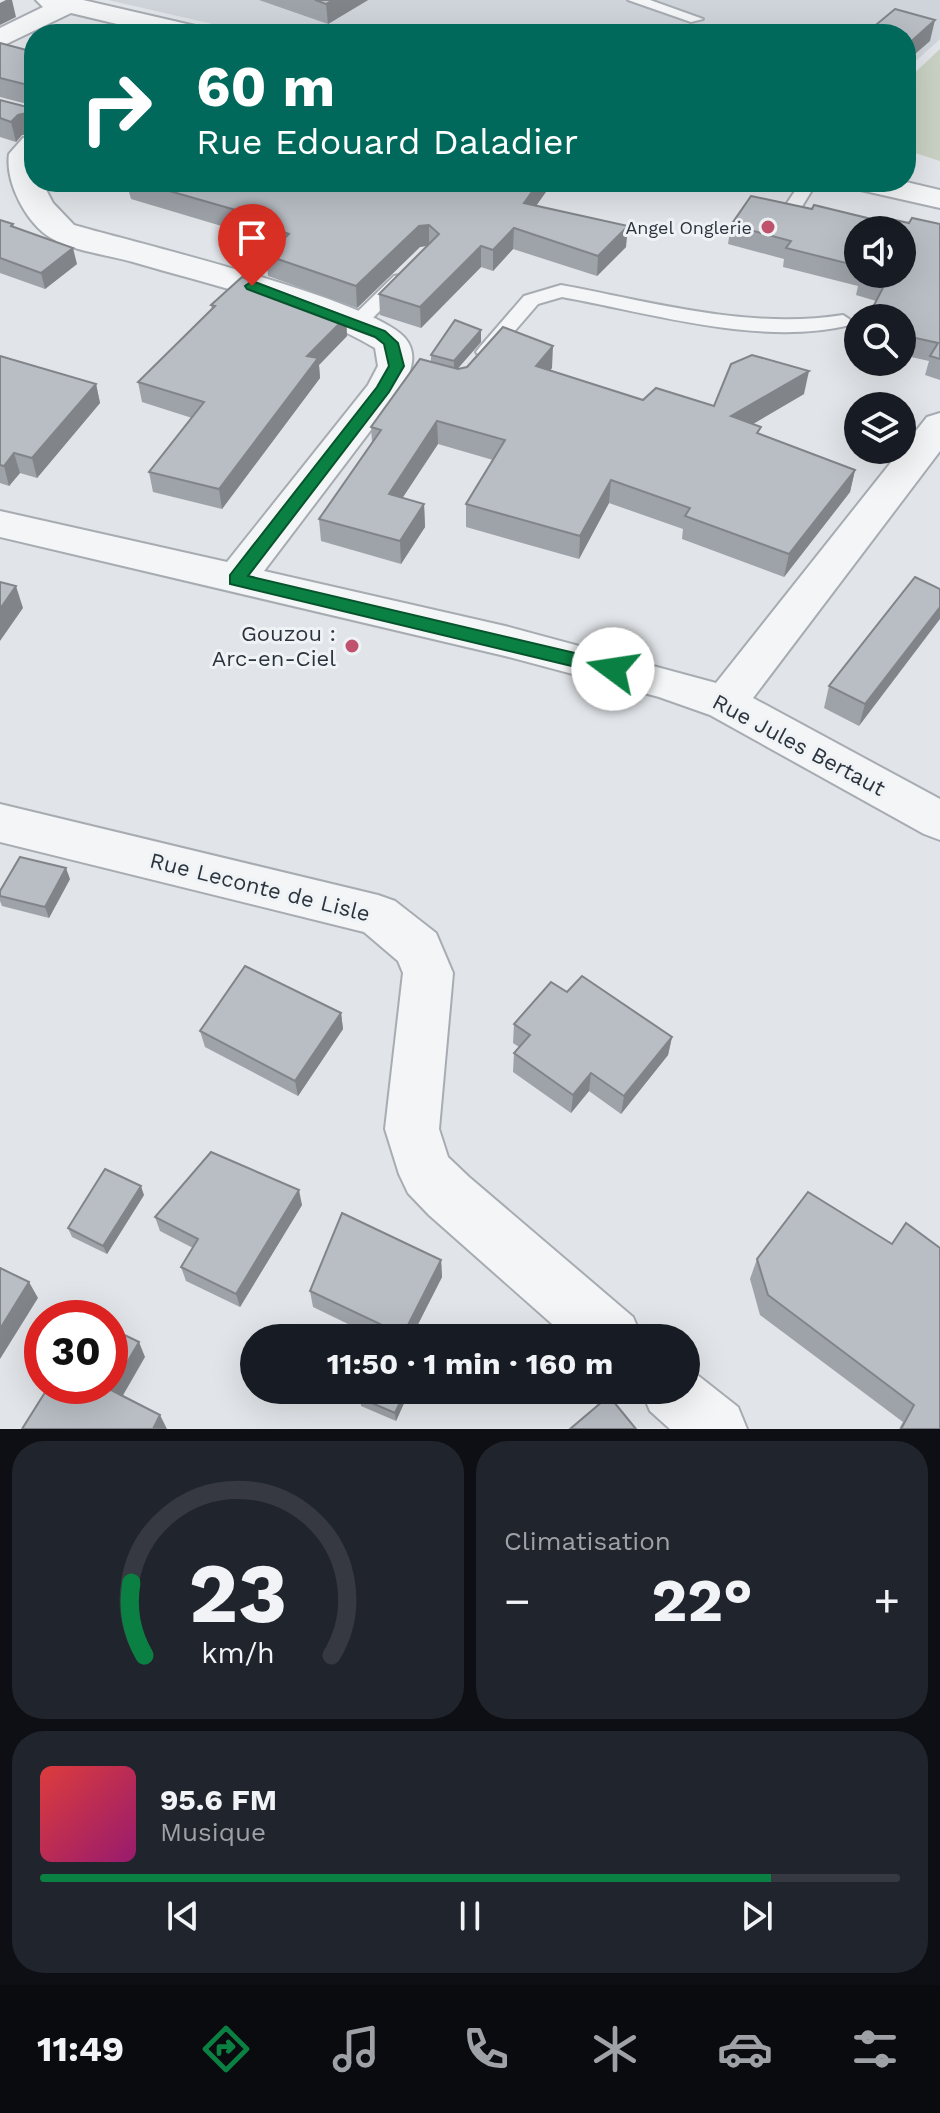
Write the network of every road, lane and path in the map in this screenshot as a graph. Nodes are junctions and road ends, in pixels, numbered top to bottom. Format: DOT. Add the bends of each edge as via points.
graph roads {
  1 [pos="635,0"];
  2 [pos="57,3"];
  3 [pos="696,19"];
  4 [pos="150,24"];
  5 [pos="0,39"];
  6 [pos="24,154"];
  7 [pos="24,177"];
  8 [pos="33,192"];
  9 [pos="803,192"];
  10 [pos="910,192"];
  11 [pos="940,199"];
  12 [pos="792,209"];
  13 [pos="417,263"];
  14 [pos="843,321"];
  15 [pos="357,323"];
  16 [pos="470,371"];
  17 [pos="940,425"];
  18 [pos="0,524"];
  19 [pos="236,579"];
  20 [pos="725,703"];
  21 [pos="940,821"];
  22 [pos="0,823"];
  23 [pos="596,1324"];
  24 [pos="687,1404"];
  25 [pos="716,1429"];
  1 -- 3 [label="lane"];
  2 -- 4 [label="street"];
  2 -- 5 [label="street"];
  6 -- 7 [label="street"];
  8 -- 15 [label="street" via="63,232 278,294"];
  9 -- 12 [label="lane"];
  10 -- 11 [label="street"];
  13 -- 15 [label="lane"];
  14 -- 16 [label="lane" via="812,326 742,324 561,291 531,300"];
  15 -- 19 [label="street" via="391,343 409,370 384,389"];
  17 -- 20 [label="street"];
  18 -- 19 [label="street, Rue Jules Bertaut"];
  19 -- 20 [label="street, Rue Jules Bertaut" via="535,649"];
  20 -- 21 [label="street, Rue Jules Bertaut"];
  22 -- 23 [label="street, Rue Leconte de Lisle" via="378,915 400,931 418,948 428,973 412,1129 418,1156 449,1196"];
  24 -- 25 [label="street"];
}
